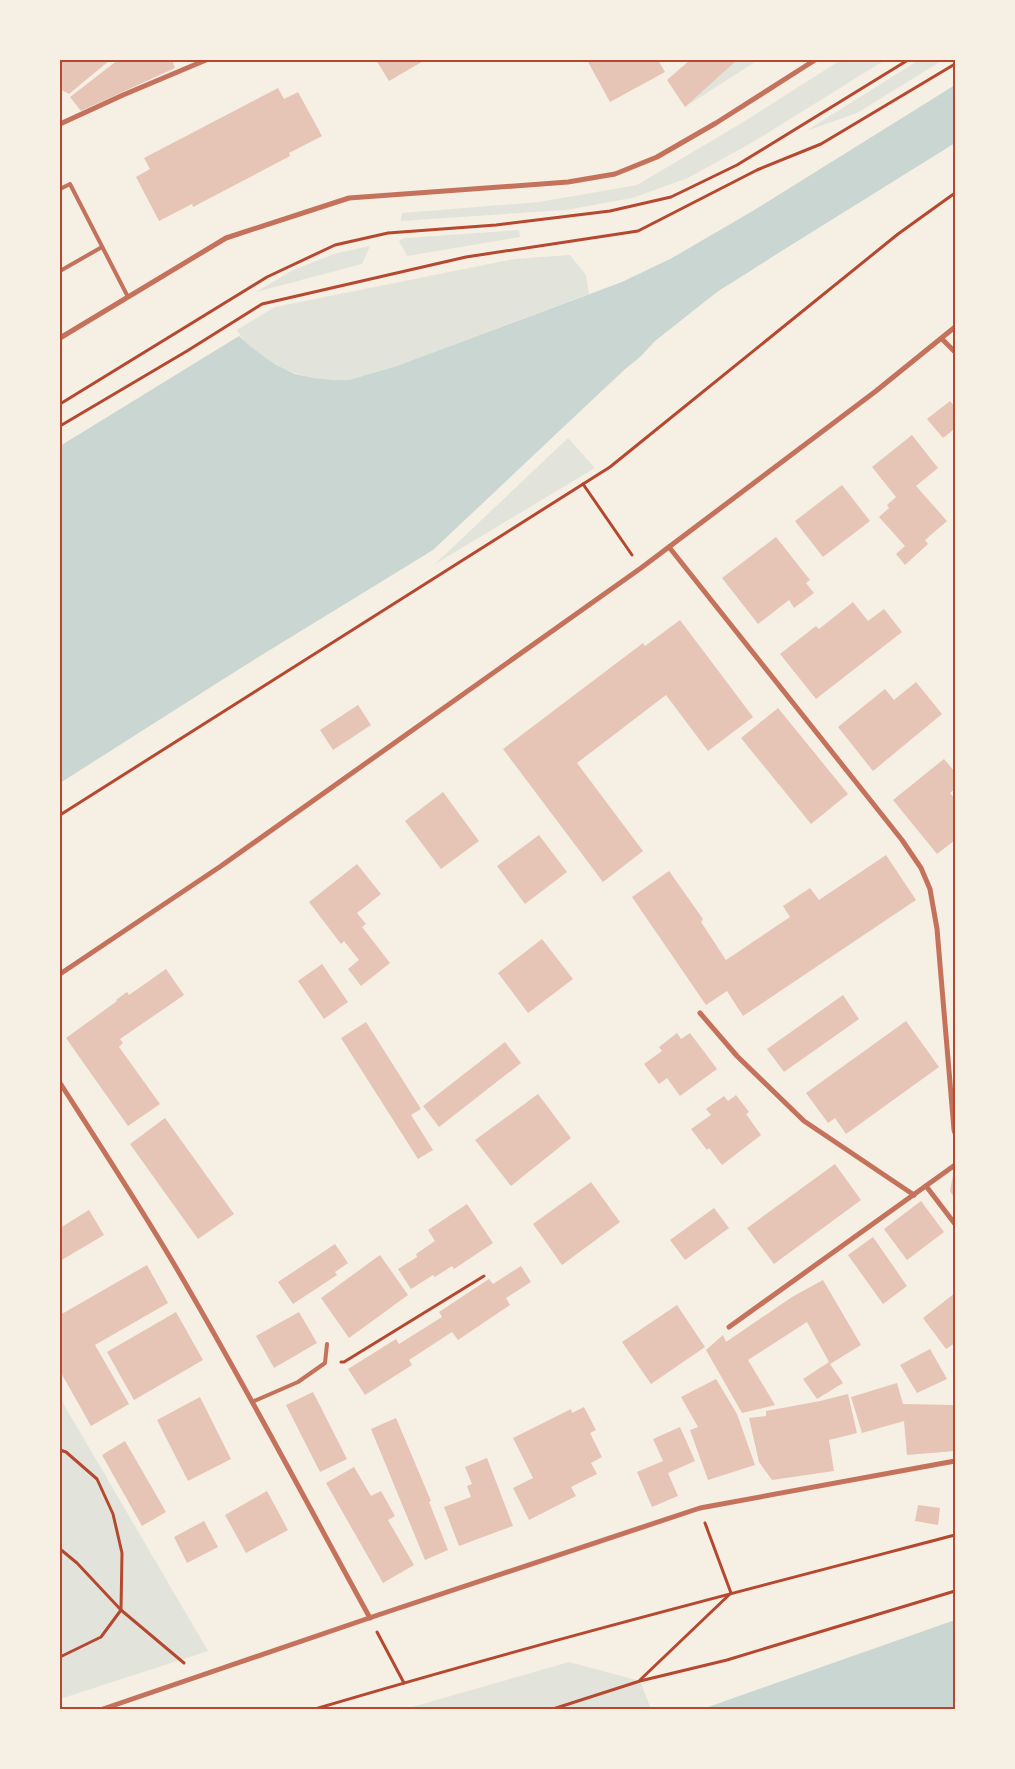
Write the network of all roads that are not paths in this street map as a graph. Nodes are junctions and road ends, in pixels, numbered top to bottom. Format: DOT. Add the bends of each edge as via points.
graph roads {
  1 [pos="206,60"];
  2 [pos="815,60"];
  3 [pos="60,124"];
  4 [pos="60,189"];
  5 [pos="102,247"];
  6 [pos="60,270"];
  7 [pos="128,297"];
  8 [pos="955,327"];
  9 [pos="60,338"];
  10 [pos="942,339"];
  11 [pos="955,352"];
  12 [pos="669,547"];
  13 [pos="60,974"];
  14 [pos="700,1013"];
  15 [pos="60,1083"];
  16 [pos="955,1133"];
  17 [pos="955,1165"];
  18 [pos="926,1186"];
  19 [pos="914,1195"];
  20 [pos="955,1224"];
  21 [pos="729,1327"];
  22 [pos="327,1344"];
  23 [pos="252,1402"];
  24 [pos="955,1461"];
  25 [pos="370,1618"];
  26 [pos="103,1709"];
  1 -- 3 [label="street"];
  2 -- 7 [label="street" via="657,157 615,174 568,182 349,198 226,238"];
  4 -- 5 [label="lane" via="70,184"];
  5 -- 6 [label="lane"];
  5 -- 7 [label="lane"];
  7 -- 9 [label="street"];
  8 -- 10 [label="street"];
  10 -- 11 [label="street"];
  10 -- 12 [label="street"];
  12 -- 13 [label="street" via="221,866"];
  12 -- 16 [label="street" via="921,868 930,889 937,929"];
  14 -- 19 [label="street" via="737,1056 804,1121"];
  15 -- 23 [label="street" via="168,1253"];
  17 -- 18 [label="street"];
  18 -- 19 [label="street"];
  18 -- 20 [label="street"];
  19 -- 21 [label="street"];
  22 -- 23 [label="lane" via="325,1364 298,1382"];
  23 -- 25 [label="street"];
  24 -- 25 [label="street" via="700,1508"];
  25 -- 26 [label="street"];
}
